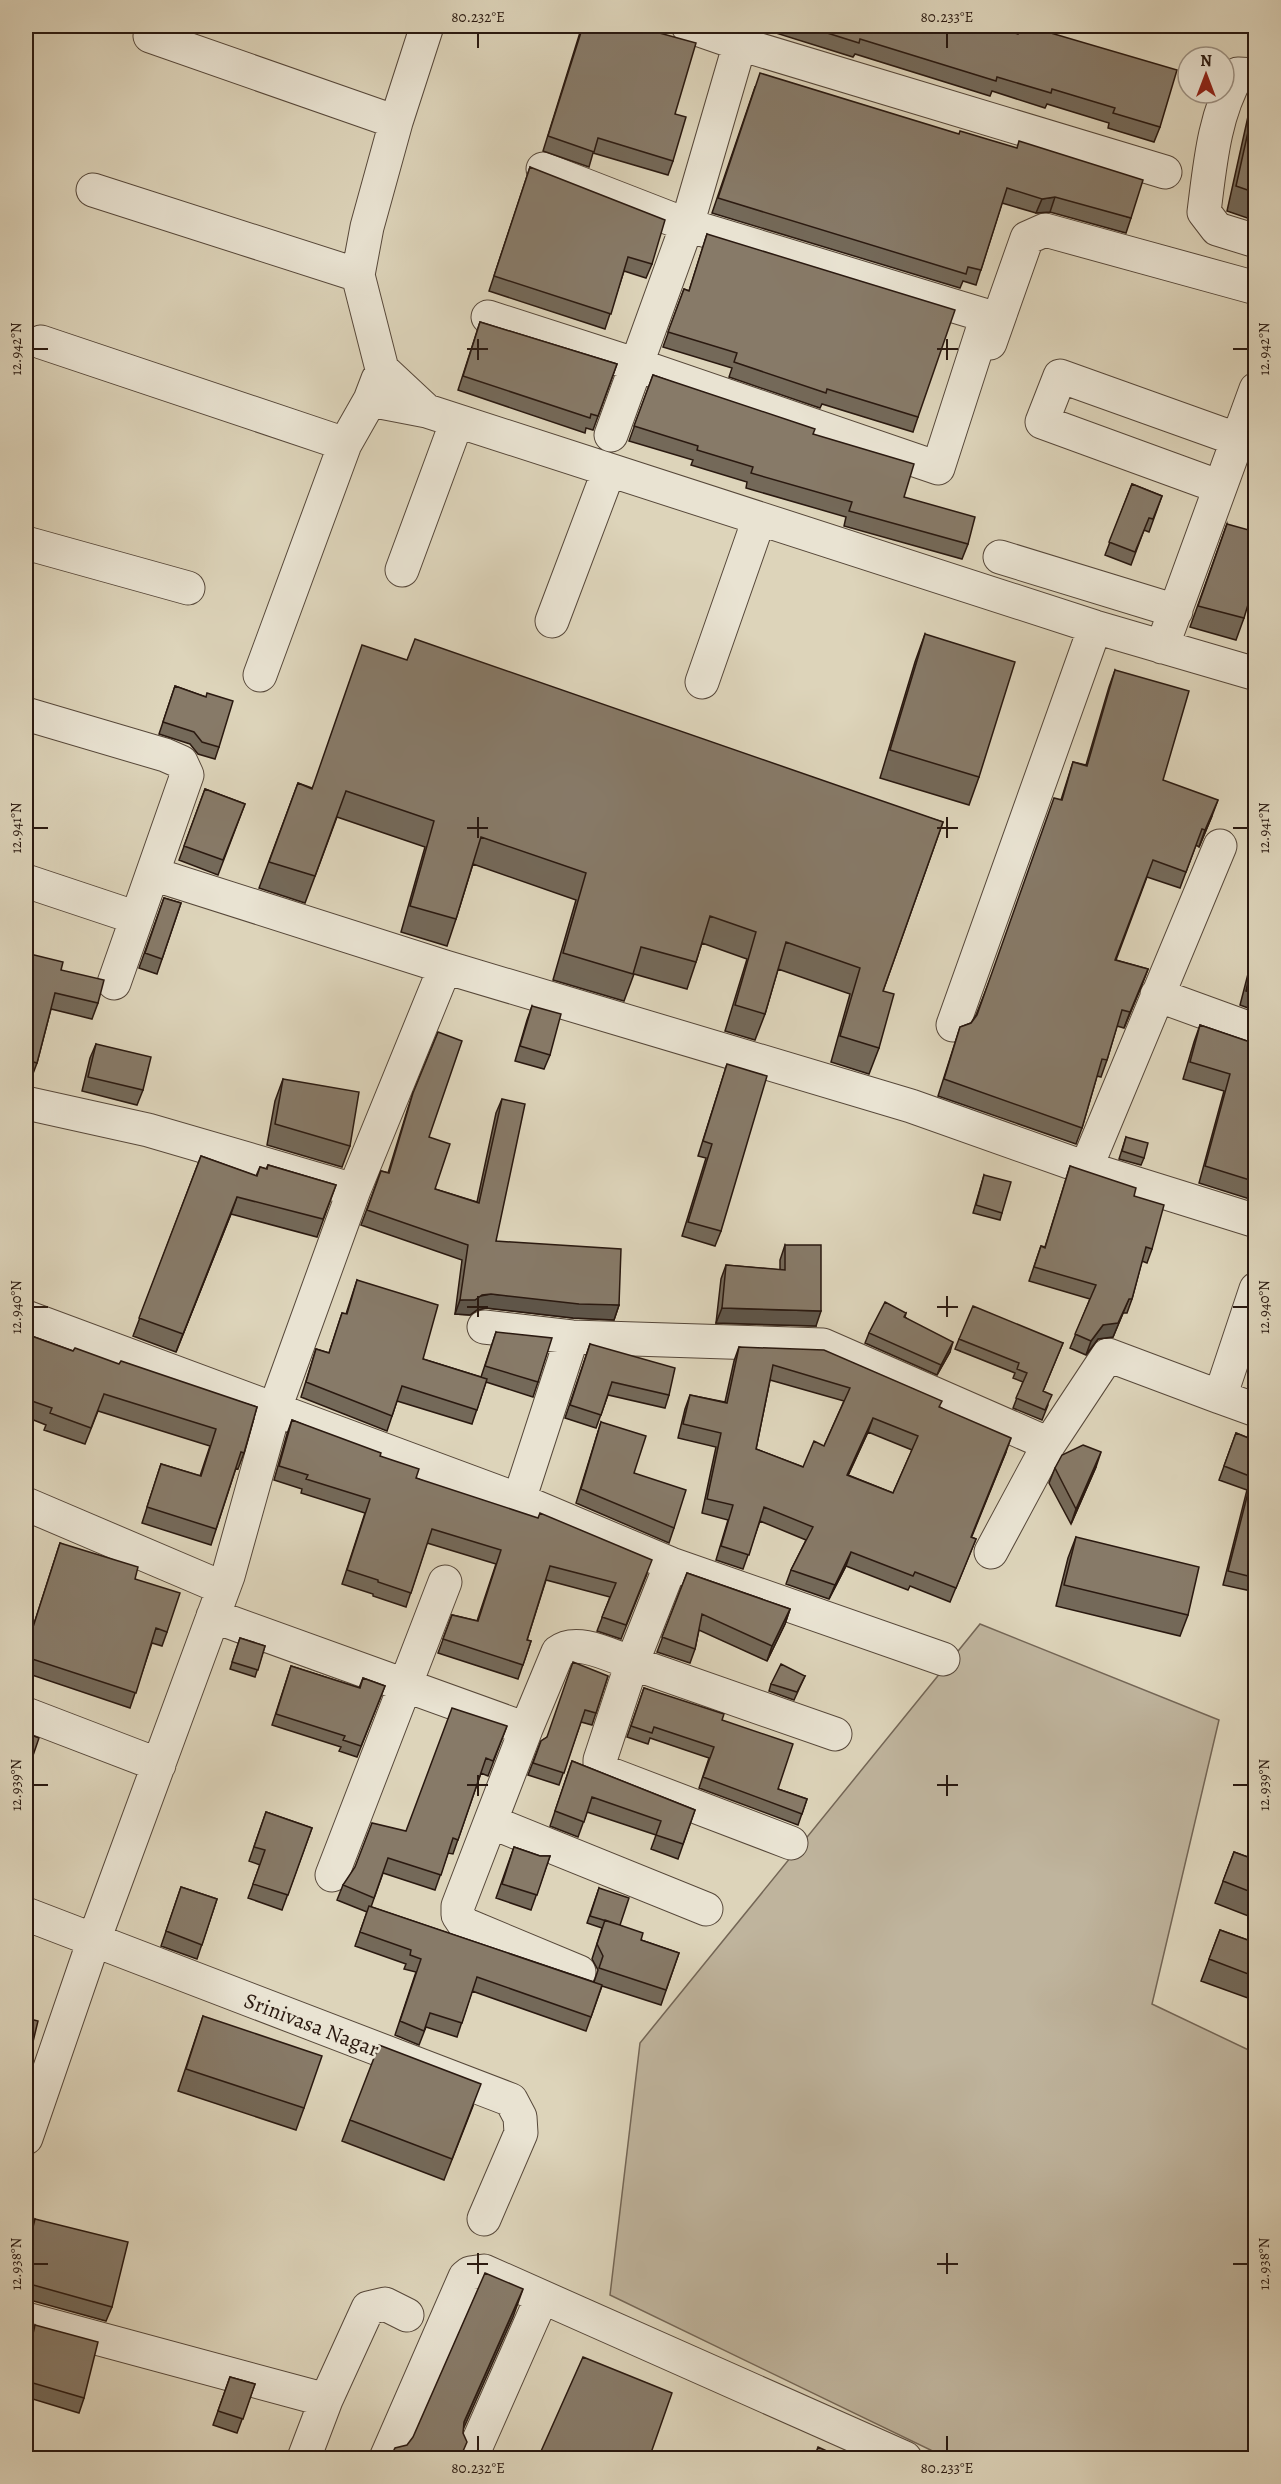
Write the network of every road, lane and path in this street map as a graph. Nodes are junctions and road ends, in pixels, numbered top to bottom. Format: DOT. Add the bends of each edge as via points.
graph roads {
  1 [pos="427,26"];
  2 [pos="688,26"];
  3 [pos="742,35"];
  4 [pos="150,36"];
  5 [pos="1256,75"];
  6 [pos="396,122"];
  7 [pos="543,169"];
  8 [pos="1165,172"];
  9 [pos="93,190"];
  10 [pos="687,225"];
  11 [pos="1256,241"];
  12 [pos="358,275"];
  13 [pos="1256,288"];
  14 [pos="488,317"];
  15 [pos="41,342"];
  16 [pos="637,364"];
  17 [pos="382,369"];
  18 [pos="1256,389"];
  19 [pos="370,400"];
  20 [pos="967,410"];
  21 [pos="442,416"];
  22 [pos="611,435"];
  23 [pos="1236,439"];
  24 [pos="345,444"];
  25 [pos="609,470"];
  26 [pos="1220,487"];
  27 [pos="759,519"];
  28 [pos="26,543"];
  29 [pos="1000,557"];
  30 [pos="402,570"];
  31 [pos="188,588"];
  32 [pos="1176,611"];
  33 [pos="552,621"];
  34 [pos="1095,627"];
  35 [pos="1162,646"];
  36 [pos="1256,674"];
  37 [pos="260,675"];
  38 [pos="702,682"];
  39 [pos="26,714"];
  40 [pos="1220,846"];
  41 [pos="153,874"];
  42 [pos="26,881"];
  43 [pos="137,918"];
  44 [pos="445,967"];
  45 [pos="114,982"];
  46 [pos="1157,995"];
  47 [pos="953,1025"];
  48 [pos="1256,1031"];
  49 [pos="26,1103"];
  50 [pos="1086,1168"];
  51 [pos="354,1190"];
  52 [pos="1256,1221"];
  53 [pos="1256,1289"];
  54 [pos="26,1317"];
  55 [pos="484,1327"];
  56 [pos="572,1337"];
  57 [pos="1220,1397"];
  58 [pos="1256,1410"];
  59 [pos="274,1411"];
  60 [pos="1049,1443"];
  61 [pos="519,1500"];
  62 [pos="26,1504"];
  63 [pos="991,1552"];
  64 [pos="671,1564"];
  65 [pos="445,1582"];
  66 [pos="218,1602"];
  67 [pos="943,1659"];
  68 [pos="632,1663"];
  69 [pos="406,1687"];
  70 [pos="26,1714"];
  71 [pos="526,1729"];
  72 [pos="835,1734"];
  73 [pos="159,1765"];
  74 [pos="491,1822"];
  75 [pos="791,1843"];
  76 [pos="332,1875"];
  77 [pos="706,1909"];
  78 [pos="26,1914"];
  79 [pos="94,1940"];
  80 [pos="579,1972"];
  81 [pos="27,2131"];
  82 [pos="484,2219"];
  83 [pos="542,2298"];
  84 [pos="407,2315"];
  85 [pos="26,2319"];
  86 [pos="326,2400"];
  87 [pos="304,2458"];
  88 [pos="386,2458"];
  89 [pos="471,2458"];
  90 [pos="905,2458"];
  1 -- 6 [label="street"];
  2 -- 3 [label="street"];
  3 -- 8 [label="street"];
  3 -- 10 [label="street"];
  4 -- 6 [label="street"];
  5 -- 11 [label="street" via="1238,74 1225,95 1204,212 1217,229"];
  6 -- 12 [label="street"];
  7 -- 10 [label="street"];
  9 -- 12 [label="street"];
  10 -- 16 [label="street"];
  10 -- 16 [label="street" via="987,316 938,468"];
  12 -- 17 [label="street"];
  13 -- 20 [label="street" via="1045,230 1028,238"];
  14 -- 16 [label="street"];
  15 -- 24 [label="street"];
  16 -- 22 [label="street"];
  17 -- 19 [label="street"];
  17 -- 21 [label="street"];
  18 -- 23 [label="street"];
  19 -- 21 [label="street"];
  19 -- 24 [label="street"];
  21 -- 25 [label="street"];
  21 -- 30 [label="street"];
  23 -- 26 [label="street"];
  23 -- 26 [label="street" via="1060,376 1042,422"];
  24 -- 37 [label="street"];
  25 -- 27 [label="street"];
  25 -- 33 [label="street"];
  26 -- 32 [label="street"];
  27 -- 34 [label="street"];
  27 -- 38 [label="street"];
  28 -- 31 [label="street"];
  29 -- 32 [label="street"];
  32 -- 35 [label="street"];
  34 -- 35 [label="street"];
  34 -- 47 [label="street"];
  35 -- 36 [label="street"];
  39 -- 41 [label="street" via="182,762 187,775"];
  40 -- 46 [label="street"];
  41 -- 43 [label="street"];
  41 -- 44 [label="street"];
  42 -- 43 [label="street"];
  43 -- 45 [label="street"];
  44 -- 50 [label="street" via="911,1106"];
  44 -- 51 [label="street"];
  46 -- 48 [label="street"];
  46 -- 50 [label="street"];
  49 -- 51 [label="street" via="148,1130"];
  50 -- 52 [label="street"];
  51 -- 59 [label="street"];
  53 -- 57 [label="street"];
  54 -- 59 [label="street"];
  55 -- 56 [label="street"];
  56 -- 60 [label="street" via="823,1345"];
  56 -- 61 [label="street"];
  57 -- 58 [label="street"];
  57 -- 60 [label="street" via="1108,1355"];
  59 -- 61 [label="street"];
  59 -- 66 [label="street"];
  60 -- 63 [label="street"];
  61 -- 64 [label="street"];
  62 -- 66 [label="street"];
  64 -- 67 [label="street"];
  64 -- 68 [label="street"];
  65 -- 69 [label="street"];
  66 -- 69 [label="street"];
  66 -- 73 [label="street"];
  68 -- 71 [label="street" via="566,1646 558,1652"];
  68 -- 72 [label="street"];
  68 -- 75 [label="street" via="600,1767"];
  69 -- 71 [label="street"];
  69 -- 76 [label="street"];
  70 -- 73 [label="street"];
  71 -- 74 [label="street"];
  73 -- 79 [label="street"];
  74 -- 77 [label="street"];
  74 -- 80 [label="street" via="458,1906 458,1915 464,1924"];
  78 -- 79 [label="street"];
  79 -- 81 [label="street"];
  79 -- 82 [label="street, Srinivasa Nagar" via="511,2100 520,2116 521,2133"];
  83 -- 88 [label="street" via="484,2271 465,2277"];
  83 -- 89 [label="street"];
  83 -- 90 [label="street"];
  84 -- 86 [label="street" via="385,2304 368,2308"];
  85 -- 86 [label="street"];
  86 -- 87 [label="street"];
}
